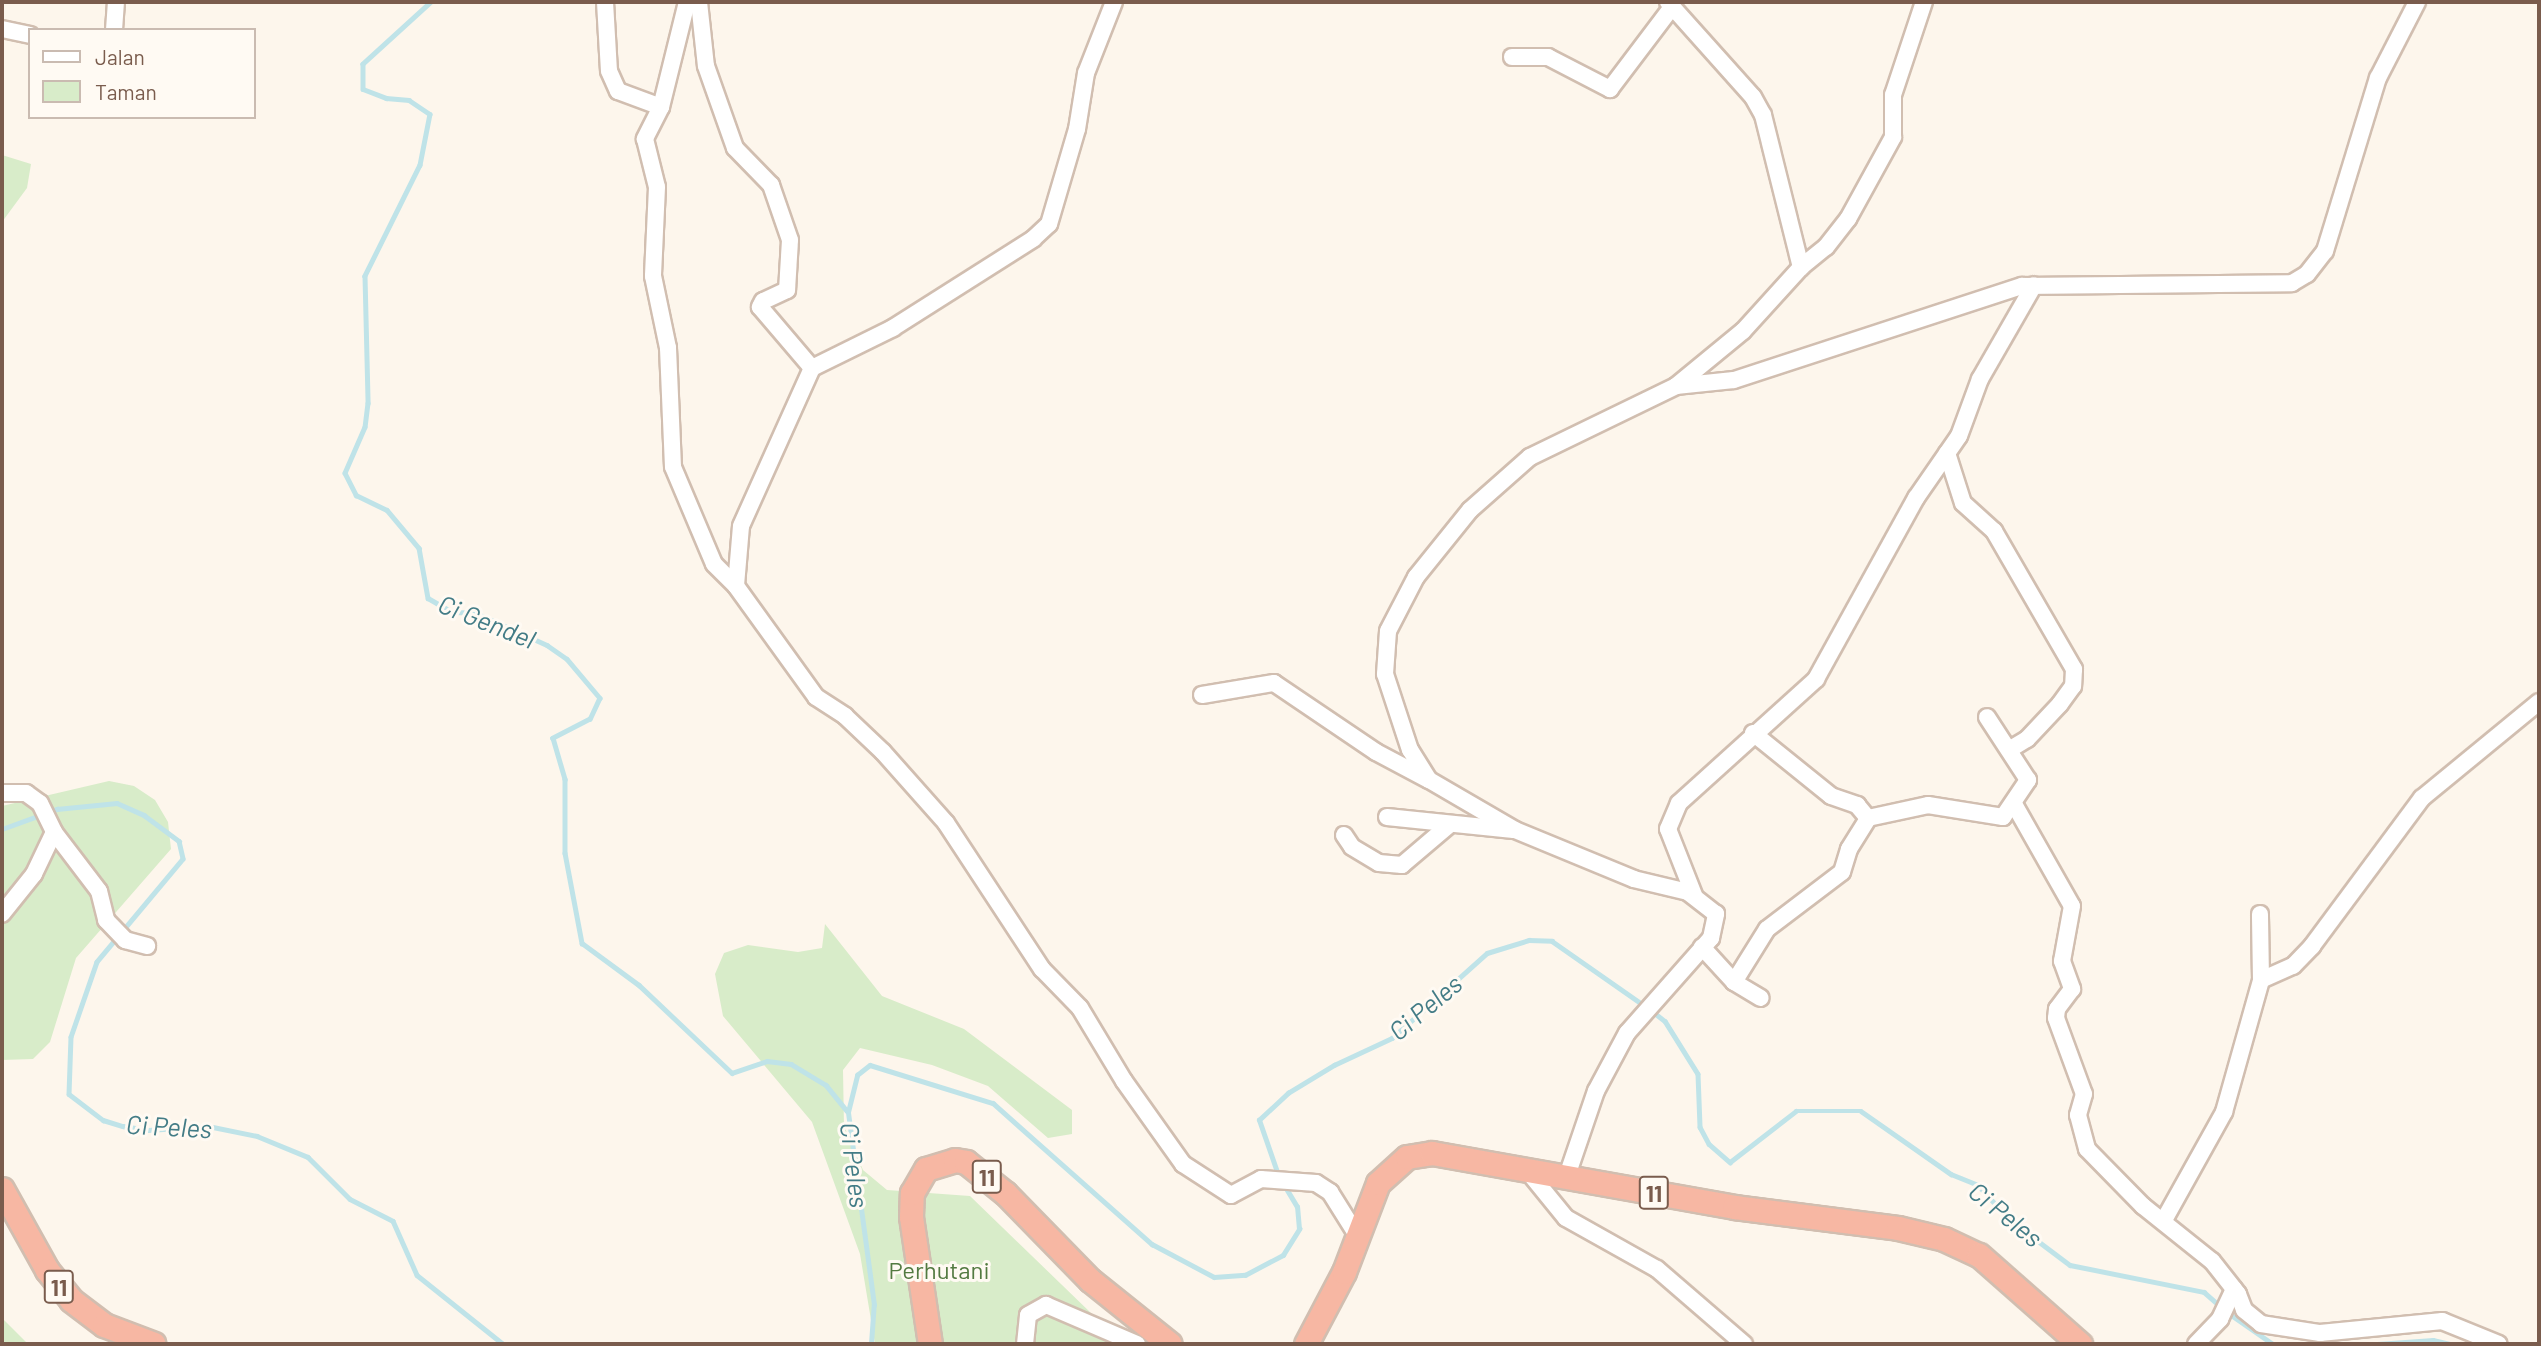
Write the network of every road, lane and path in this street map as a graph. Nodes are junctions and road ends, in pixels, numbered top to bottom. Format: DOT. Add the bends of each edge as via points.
graph roads {
  1 [pos="116,2"];
  2 [pos="605,2"];
  3 [pos="687,2"];
  4 [pos="699,2"];
  5 [pos="1114,2"];
  6 [pos="1924,2"];
  7 [pos="2417,2"];
  8 [pos="1670,4"];
  9 [pos="114,28"];
  10 [pos="2,29"];
  11 [pos="28,35"];
  12 [pos="1511,57"];
  13 [pos="661,107"];
  14 [pos="1801,267"];
  15 [pos="2034,285"];
  16 [pos="812,368"];
  17 [pos="1676,386"];
  18 [pos="1947,453"];
  19 [pos="736,586"];
  20 [pos="1202,695"];
  21 [pos="2539,702"];
  22 [pos="1987,717"];
  23 [pos="1753,733"];
  24 [pos="2009,750"];
  25 [pos="1429,780"];
  26 [pos="2,793"];
  27 [pos="2014,804"];
  28 [pos="1387,817"];
  29 [pos="1868,818"];
  30 [pos="1449,825"];
  31 [pos="53,827"];
  32 [pos="1515,830"];
  33 [pos="1343,835"];
  34 [pos="1694,895"];
  35 [pos="2,914"];
  36 [pos="2260,914"];
  37 [pos="148,946"];
  38 [pos="1702,947"];
  39 [pos="2262,980"];
  40 [pos="1734,982"];
  41 [pos="1761,998"];
  42 [pos="1527,1168"];
  43 [pos="1575,1178"];
  44 [pos="2,1189"];
  45 [pos="1541,1192"];
  46 [pos="2164,1220"];
  47 [pos="1357,1235"];
  48 [pos="2229,1301"];
  49 [pos="154,1344"];
  50 [pos="930,1344"];
  51 [pos="1025,1344"];
  52 [pos="1137,1344"];
  53 [pos="1170,1344"];
  54 [pos="1306,1344"];
  55 [pos="1744,1344"];
  56 [pos="2080,1344"];
  57 [pos="2196,1344"];
  58 [pos="2499,1344"];
  1 -- 9 [label="street"];
  2 -- 13 [label="street" via="609,71 618,91"];
  3 -- 13 [label="street"];
  4 -- 16 [label="street" via="706,65 735,148 772,185 790,240 788,290 763,301 760,307"];
  5 -- 16 [label="street" via="1086,73 1074,142 1049,223 1033,239 893,328"];
  6 -- 14 [label="street" via="1893,95 1894,137 1839,233"];
  7 -- 15 [label="street" via="2378,78 2332,235 2307,274 2292,283 2272,286"];
  8 -- 12 [label="street" via="1610,89 1548,57"];
  8 -- 14 [label="street" via="1753,97 1763,115"];
  10 -- 11 [label="street"];
  13 -- 19 [label="street" via="645,139 657,187 653,275 668,348 673,467 715,564"];
  14 -- 17 [label="street" via="1742,331"];
  15 -- 17 [label="street" via="1734,380"];
  15 -- 18 [label="street" via="1986,368 1965,426"];
  16 -- 19 [label="street" via="741,526"];
  17 -- 25 [label="street" via="1530,457 1469,510 1416,577 1388,631 1384,674 1410,750"];
  18 -- 23 [label="street" via="1916,498 1816,679"];
  18 -- 24 [label="street" via="1963,503 1994,531 2074,668 2073,686 2060,704 2027,739"];
  19 -- 47 [label="street" via="816,696 883,752 946,823 1042,969 1080,1008 1124,1081 1183,1164 1231,1195 1261,1179 1304,1182 1330,1192"];
  20 -- 25 [label="street" via="1274,683 1376,752"];
  21 -- 39 [label="street" via="2422,798 2312,946 2293,966"];
  22 -- 24 [label="street"];
  23 -- 29 [label="street" via="1832,796 1857,805"];
  23 -- 34 [label="street" via="1679,803 1668,829"];
  24 -- 27 [label="street" via="2028,780"];
  25 -- 32 [label="street"];
  26 -- 31 [label="street" via="26,793 40,803"];
  27 -- 29 [label="street" via="2003,817 1928,805"];
  27 -- 46 [label="street" via="2072,906 2062,961 2072,989 2056,1018 2084,1094 2078,1115 2087,1149 2143,1206"];
  28 -- 30 [label="street"];
  29 -- 40 [label="street" via="1849,849 1846,867 1767,929"];
  30 -- 32 [label="street"];
  30 -- 33 [label="street" via="1402,865 1379,863 1352,847"];
  31 -- 35 [label="street" via="34,874"];
  31 -- 37 [label="street" via="99,891 106,920 125,940"];
  32 -- 34 [label="street" via="1634,879"];
  34 -- 38 [label="street" via="1708,904 1718,922"];
  36 -- 39 [label="street"];
  38 -- 40 [label="street"];
  38 -- 43 [label="street" via="1627,1033 1596,1091"];
  39 -- 46 [label="street" via="2224,1112"];
  40 -- 41 [label="street"];
  42 -- 43 [label="highway, 11"];
  42 -- 45 [label="street"];
  42 -- 47 [label="highway, 11" via="1432,1153 1406,1157 1378,1183"];
  43 -- 45 [label="street"];
  43 -- 56 [label="highway, 11" via="1944,1239 1979,1255"];
  44 -- 49 [label="highway, 11" via="47,1270 71,1300 104,1325"];
  45 -- 55 [label="street" via="1566,1218 1690,1293"];
  46 -- 48 [label="street" via="2211,1261"];
  47 -- 54 [label="highway, 11" via="1344,1272"];
  48 -- 57 [label="street"];
  48 -- 58 [label="street" via="2261,1324 2286,1330 2320,1333 2442,1321"];
  50 -- 53 [label="highway, 11" via="911,1217 912,1193 926,1169 955,1160 966,1163 1005,1193 1090,1280"];
  51 -- 52 [label="street" via="1028,1315 1046,1306"];
}
